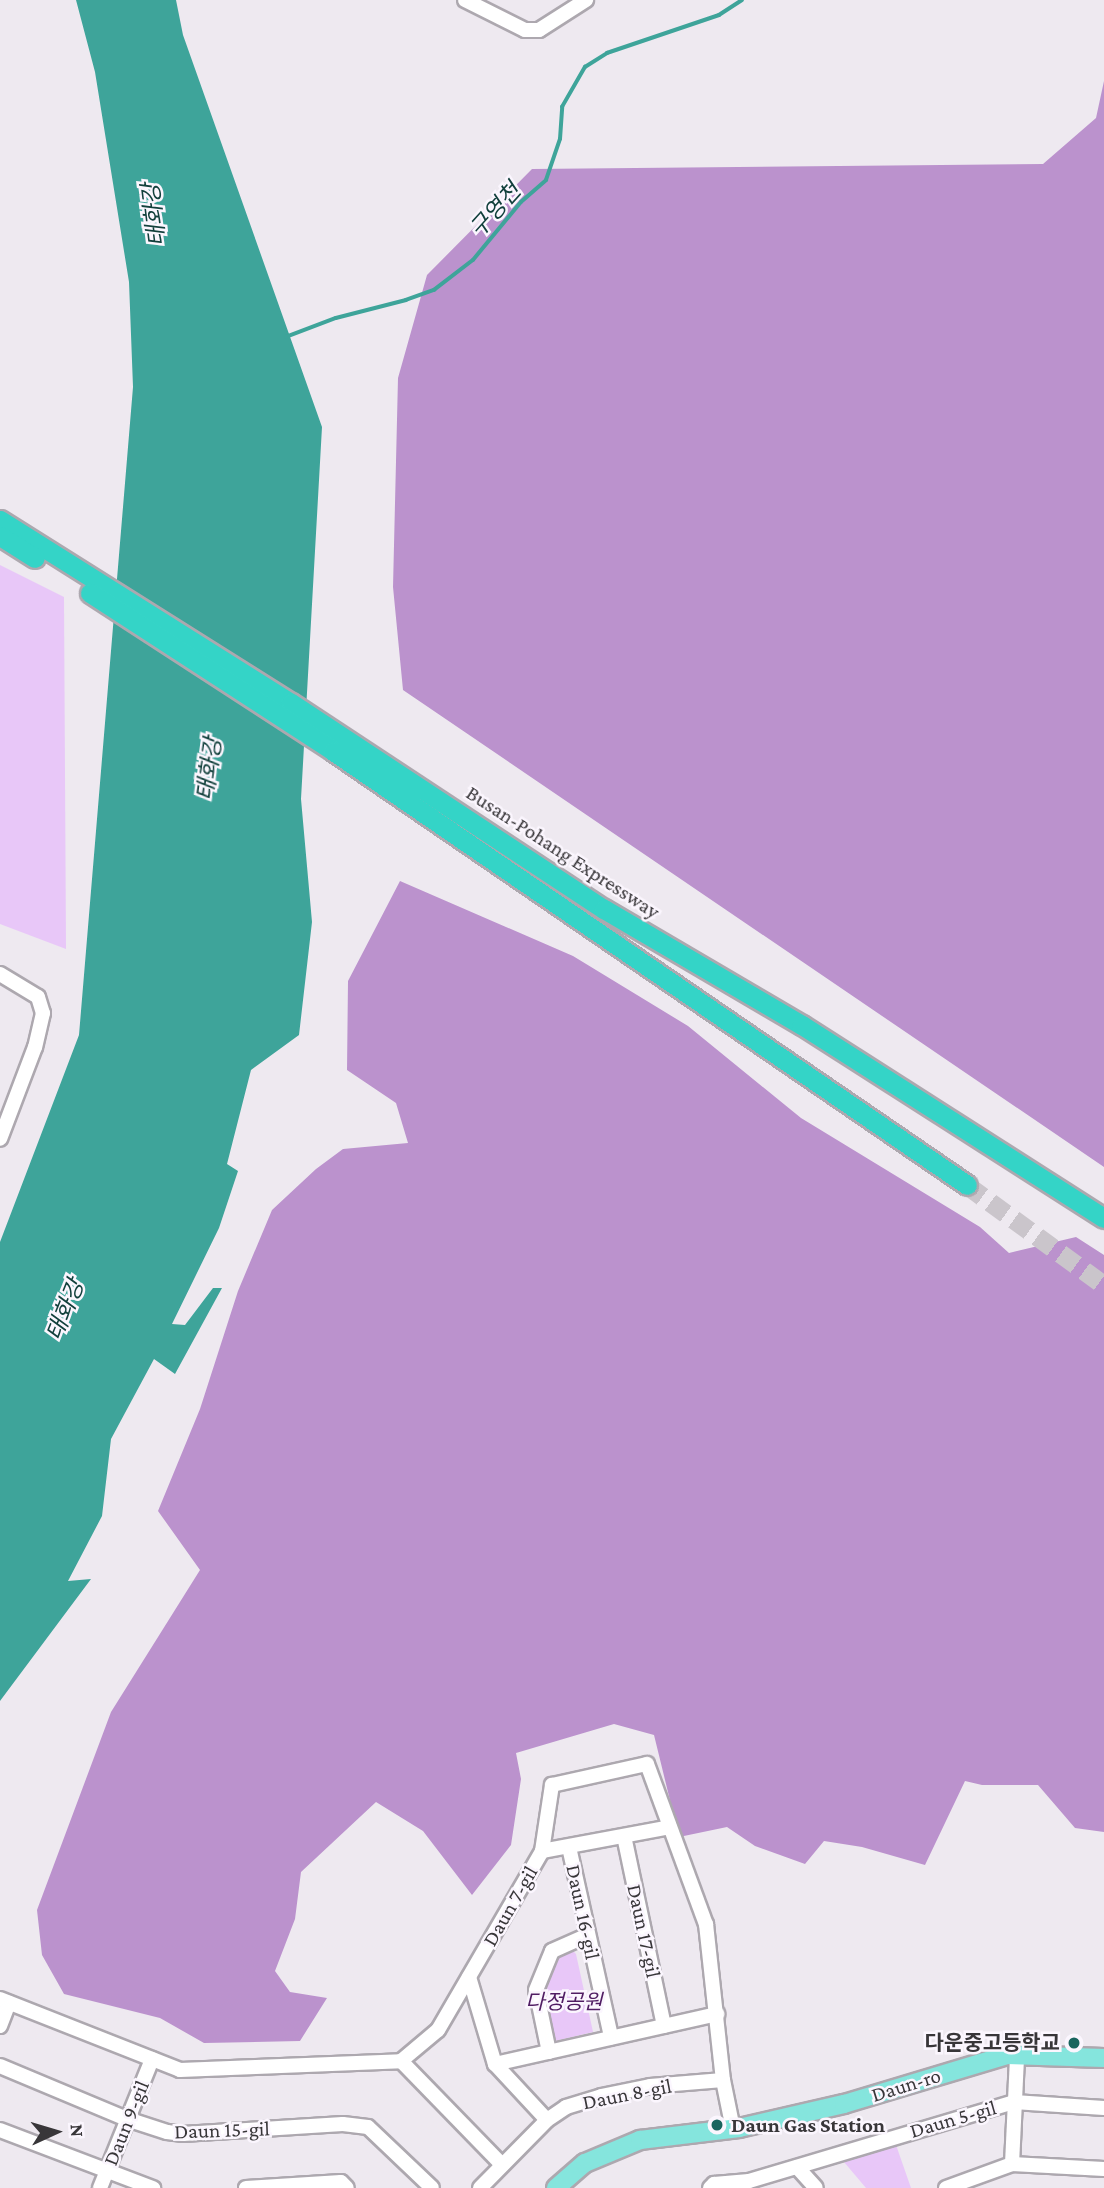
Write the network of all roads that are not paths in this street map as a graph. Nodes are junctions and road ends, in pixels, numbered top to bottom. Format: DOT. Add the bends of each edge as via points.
graph roads {
  1 [pos="465,0"];
  2 [pos="586,0"];
  3 [pos="495,7"];
  4 [pos="0,520"];
  5 [pos="0,537"];
  6 [pos="0,974"];
  7 [pos="0,1139"];
  8 [pos="967,1185"];
  9 [pos="1104,1218"];
  10 [pos="670,1827"];
  11 [pos="624,1836"];
  12 [pos="569,1847"];
  13 [pos="541,1851"];
  14 [pos="588,1935"];
  15 [pos="469,1977"];
  16 [pos="5,2001"];
  17 [pos="717,2014"];
  18 [pos="0,2025"];
  19 [pos="664,2026"];
  20 [pos="611,2037"];
  21 [pos="549,2052"];
  22 [pos="1017,2056"];
  23 [pos="1104,2058"];
  24 [pos="152,2059"];
  25 [pos="401,2061"];
  26 [pos="495,2064"];
  27 [pos="0,2066"];
  28 [pos="723,2080"];
  29 [pos="1014,2102"];
  30 [pos="1104,2108"];
  31 [pos="127,2119"];
  32 [pos="547,2120"];
  33 [pos="733,2129"];
  34 [pos="0,2130"];
  35 [pos="1012,2164"];
  36 [pos="502,2165"];
  37 [pos="797,2167"];
  38 [pos="1104,2169"];
  39 [pos="106,2172"];
  40 [pos="727,2185"];
  41 [pos="100,2188"];
  42 [pos="153,2188"];
  43 [pos="246,2188"];
  44 [pos="347,2188"];
  45 [pos="432,2188"];
  46 [pos="480,2188"];
  47 [pos="556,2188"];
  48 [pos="710,2188"];
  49 [pos="816,2188"];
  50 [pos="946,2188"];
  1 -- 3 [label="street"];
  2 -- 3 [label="street" via="539,30 525,30"];
  4 -- 9 [label="highway, Busan-Pohang Expressway" via="604,909 802,1025"];
  5 -- 8 [label="highway" via="333,751"];
  6 -- 7 [label="street" via="38,997 43,1013"];
  10 -- 11 [label="street, Daun 16-gil"];
  10 -- 13 [label="street, Daun 7-gil" via="647,1764 552,1785"];
  10 -- 17 [label="street, Daun 7-gil" via="706,1924"];
  11 -- 12 [label="street, Daun 16-gil"];
  11 -- 19 [label="street, Daun 17-gil"];
  12 -- 13 [label="street"];
  12 -- 14 [label="street, Daun 16-gil"];
  13 -- 15 [label="street, Daun 7-gil"];
  14 -- 20 [label="street, Daun 16-gil"];
  14 -- 21 [label="street" via="552,1951 536,1990"];
  15 -- 25 [label="street, Daun 7-gil" via="438,2030"];
  15 -- 26 [label="street"];
  16 -- 18 [label="street"];
  16 -- 24 [label="street"];
  17 -- 19 [label="street"];
  17 -- 28 [label="street, Daun 7-gil"];
  19 -- 20 [label="street"];
  20 -- 21 [label="street"];
  21 -- 26 [label="street"];
  22 -- 23 [label="main road, Daun-ro"];
  22 -- 29 [label="street"];
  22 -- 33 [label="main road, Daun-ro" via="844,2105"];
  24 -- 25 [label="street" via="180,2070"];
  24 -- 31 [label="street, Daun 9-gil"];
  25 -- 36 [label="street"];
  26 -- 32 [label="street"];
  27 -- 31 [label="street, Daun 15-gil"];
  28 -- 32 [label="street, Daun 8-gil" via="601,2096 566,2107"];
  28 -- 33 [label="street, Daun 7-gil"];
  29 -- 30 [label="street, Daun 5-gil"];
  29 -- 35 [label="street"];
  29 -- 37 [label="street, Daun 5-gil"];
  31 -- 39 [label="street, Daun 9-gil"];
  31 -- 45 [label="street, Daun 15-gil" via="183,2134 343,2124 369,2127"];
  32 -- 36 [label="street, Daun 8-gil"];
  33 -- 47 [label="main road, Daun-ro" via="640,2140 585,2163"];
  34 -- 39 [label="street"];
  35 -- 38 [label="street"];
  35 -- 50 [label="street"];
  36 -- 46 [label="street, Daun 8-gil"];
  37 -- 40 [label="street, Daun 5-gil"];
  37 -- 49 [label="street"];
  39 -- 41 [label="street, Daun 9-gil"];
  39 -- 42 [label="street"];
  40 -- 48 [label="street, Daun 5-gil"];
  43 -- 44 [label="street" via="341,2182"];
}
